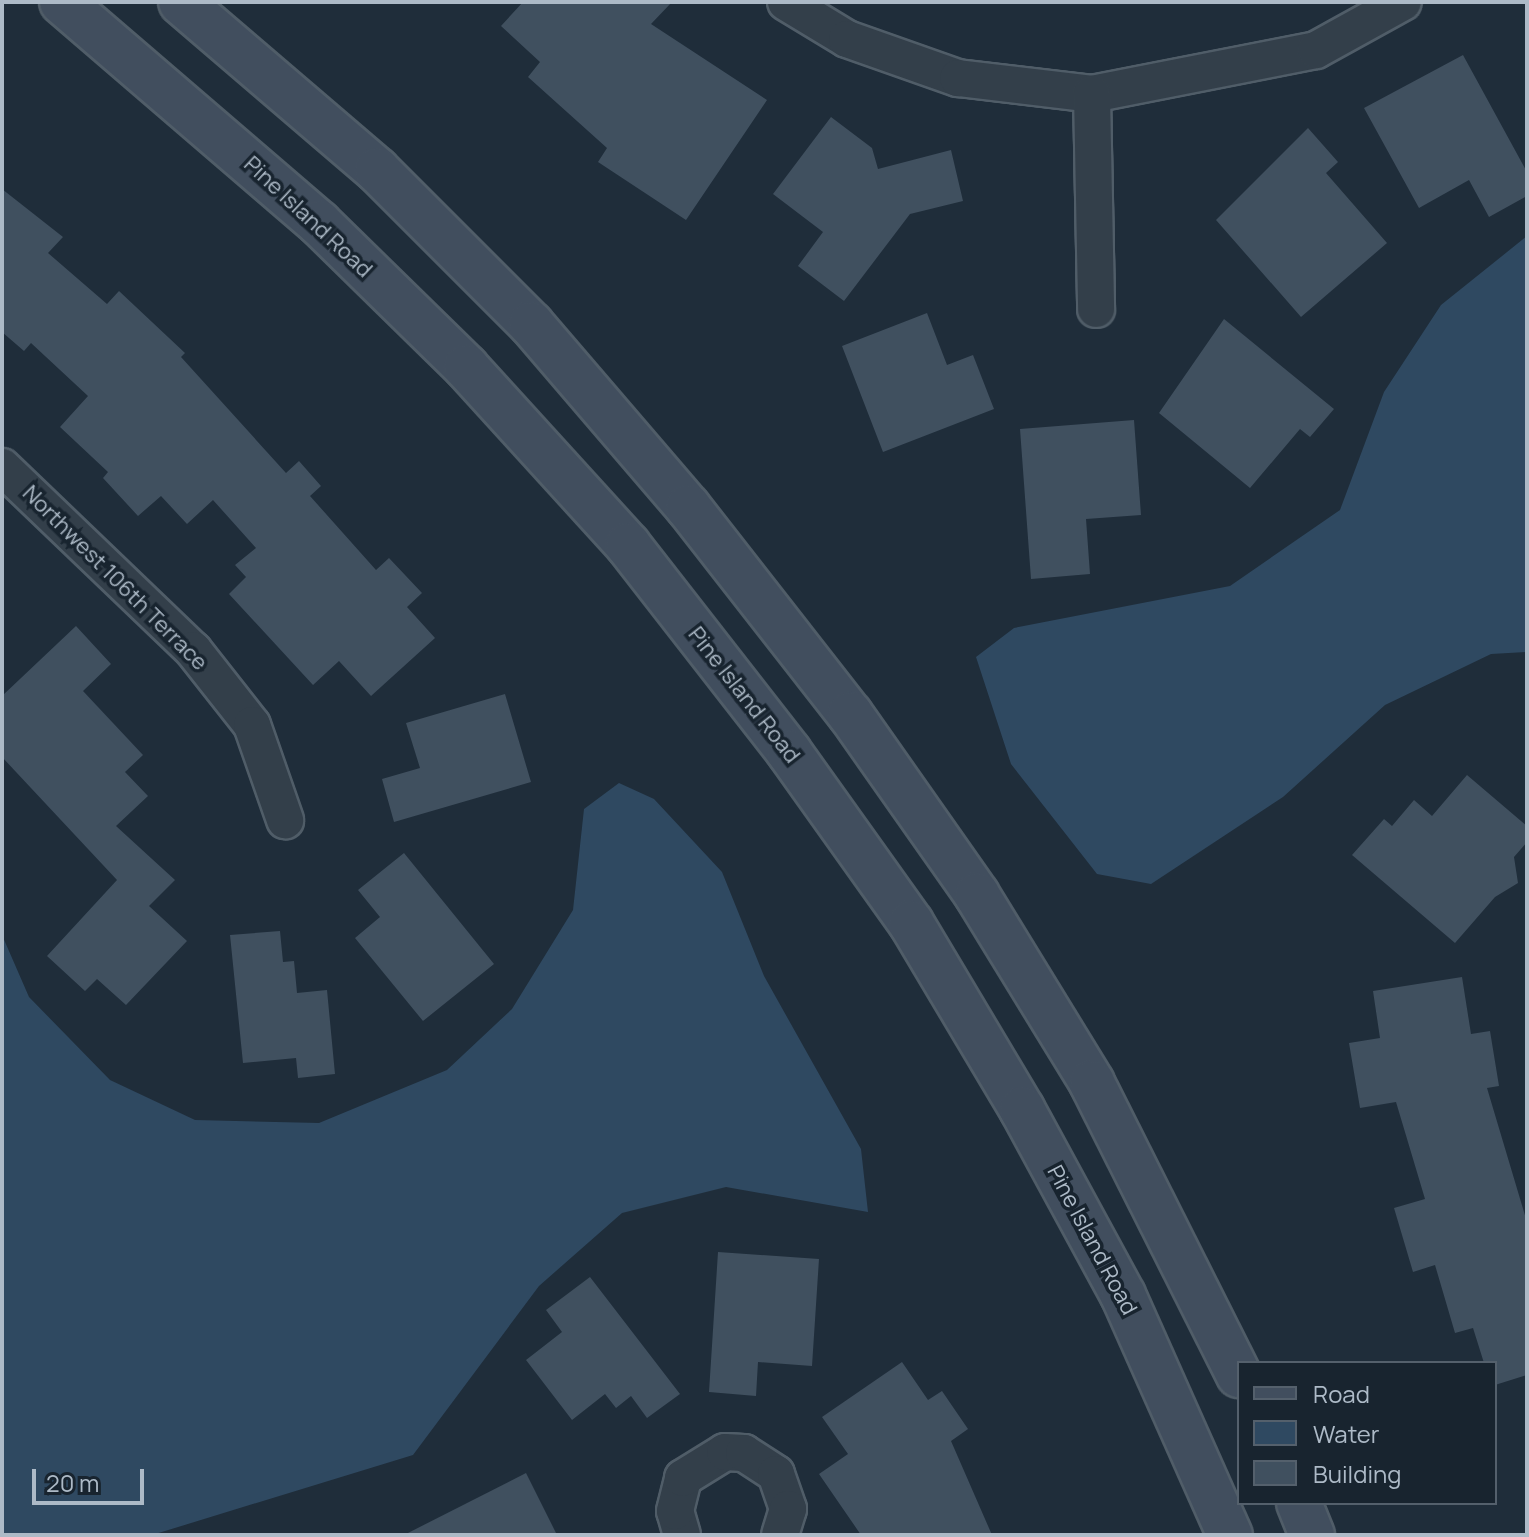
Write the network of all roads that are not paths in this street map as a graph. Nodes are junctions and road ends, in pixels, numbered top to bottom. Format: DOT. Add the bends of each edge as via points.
graph roads {
  1 [pos="62,2"];
  2 [pos="181,2"];
  3 [pos="786,2"];
  4 [pos="1403,2"];
  5 [pos="1092,94"];
  6 [pos="1096,309"];
  7 [pos="2,467"];
  8 [pos="285,820"];
  9 [pos="1237,1371"];
  10 [pos="1300,1505"];
  11 [pos="682,1535"];
  12 [pos="780,1535"];
  13 [pos="1230,1535"];
  14 [pos="1312,1535"];
  1 -- 13 [label="main road, Pine Island Road" via="319,223 466,367 628,545 789,752 911,923 1022,1109 1123,1295"];
  2 -- 9 [label="main road" via="377,170 531,324 840,702 977,895 1092,1083"];
  3 -- 5 [label="street" via="847,39 958,78"];
  4 -- 5 [label="street" via="1316,50"];
  5 -- 6 [label="street"];
  7 -- 8 [label="street, Northwest 106th Terrace" via="193,650 252,725"];
  10 -- 14 [label="main road"];
  11 -- 12 [label="street" via="675,1511 683,1478 725,1452 744,1453 776,1474 788,1509"];
}
